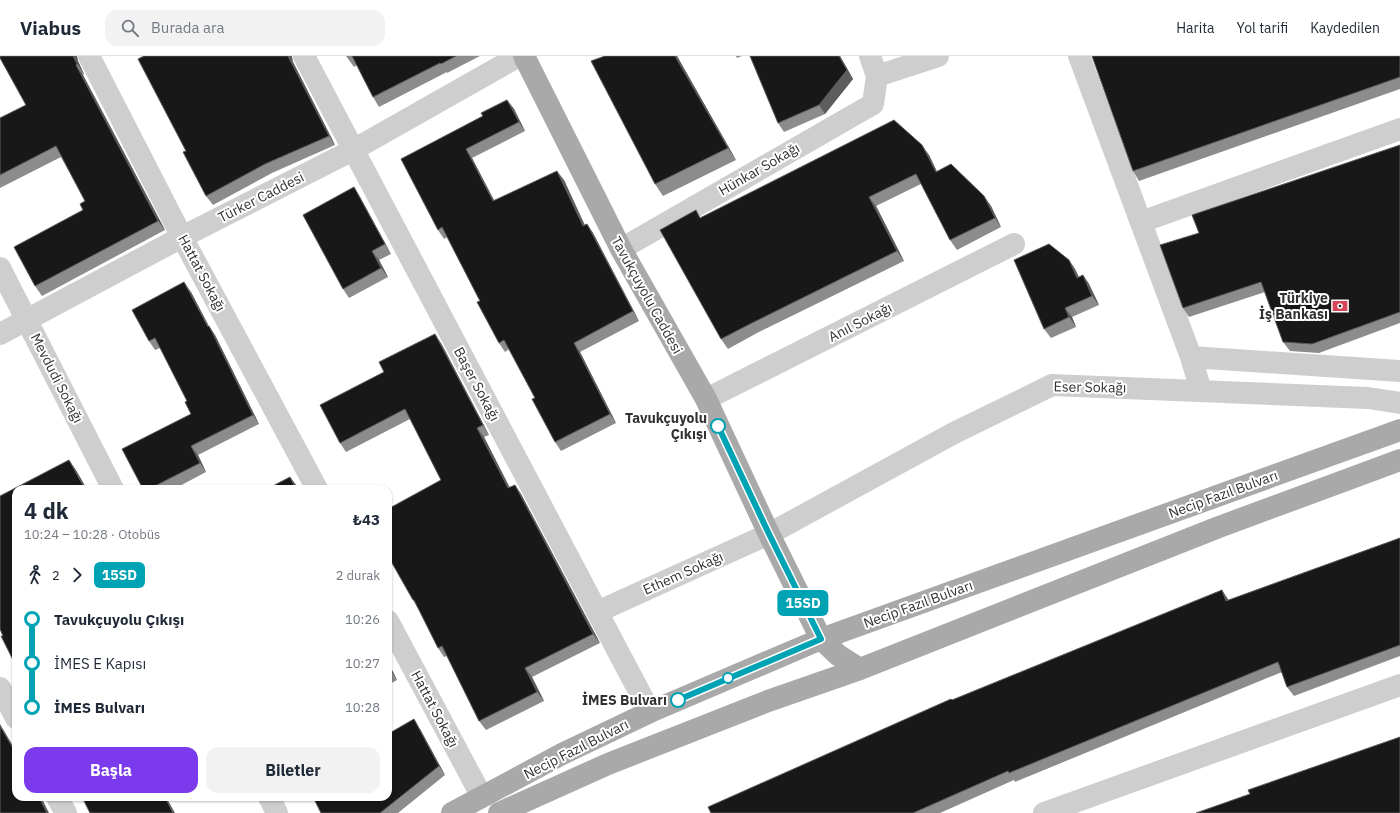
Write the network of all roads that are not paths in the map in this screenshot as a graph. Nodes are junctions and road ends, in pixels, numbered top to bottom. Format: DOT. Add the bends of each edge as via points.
graph roads {
  1 [pos="89,56"];
  2 [pos="304,56"];
  3 [pos="519,56"];
  4 [pos="524,56"];
  5 [pos="870,56"];
  6 [pos="938,56"];
  7 [pos="1080,56"];
  8 [pos="877,76"];
  9 [pos="1400,129"];
  10 [pos="354,150"];
  11 [pos="1141,222"];
  12 [pos="182,237"];
  13 [pos="1014,244"];
  14 [pos="621,249"];
  15 [pos="0,268"];
  16 [pos="27,319"];
  17 [pos="0,334"];
  18 [pos="1190,357"];
  19 [pos="1400,371"];
  20 [pos="1201,391"];
  21 [pos="706,399"];
  22 [pos="1400,403"];
  23 [pos="1400,430"];
  24 [pos="1400,460"];
  25 [pos="111,485"];
  26 [pos="315,485"];
  27 [pos="769,534"];
  28 [pos="598,612"];
  29 [pos="392,628"];
  30 [pos="821,639"];
  31 [pos="860,669"];
  32 [pos="1400,685"];
  33 [pos="0,688"];
  34 [pos="12,710"];
  35 [pos="650,712"];
  36 [pos="482,797"];
  37 [pos="59,801"];
  38 [pos="271,801"];
  39 [pos="66,813"];
  40 [pos="277,813"];
  41 [pos="452,813"];
  42 [pos="499,813"];
  43 [pos="1044,813"];
  1 -- 12 [label="street, Hattat Sokağı"];
  2 -- 10 [label="street, Başer Sokağı"];
  3 -- 10 [label="street, Türker Caddesi"];
  4 -- 14 [label="main road, Tavukçuyolu Caddesi"];
  5 -- 8 [label="street"];
  6 -- 8 [label="street"];
  7 -- 11 [label="street"];
  8 -- 14 [label="street, Hünkar Sokağı" via="873,104"];
  9 -- 11 [label="street"];
  10 -- 12 [label="street, Türker Caddesi"];
  10 -- 28 [label="street, Başer Sokağı"];
  11 -- 18 [label="street"];
  12 -- 16 [label="street, Türker Caddesi"];
  12 -- 26 [label="street, Hattat Sokağı"];
  13 -- 21 [label="street, Anıl Sokağı"];
  14 -- 21 [label="main road, Tavukçuyolu Caddesi"];
  15 -- 16 [label="street, Mevdudi Sokağı"];
  16 -- 17 [label="street, Türker Caddesi"];
  16 -- 25 [label="street, Mevdudi Sokağı"];
  18 -- 19 [label="street"];
  18 -- 20 [label="street"];
  20 -- 22 [label="street, Eser Sokağı" via="1368,398"];
  20 -- 27 [label="street, Eser Sokağı" via="1052,385 954,433"];
  21 -- 27 [label="main road, Tavukçuyolu Caddesi"];
  23 -- 30 [label="main road, Necip Fazıl Bulvarı"];
  24 -- 31 [label="main road, Necip Fazıl Bulvarı" via="1220,527"];
  27 -- 28 [label="street, Ethem Sokağı"];
  27 -- 30 [label="main road, Tavukçuyolu Caddesi"];
  28 -- 35 [label="street, Başer Sokağı"];
  29 -- 36 [label="street, Hattat Sokağı"];
  30 -- 31 [label="main road" via="838,655"];
  30 -- 35 [label="main road, Necip Fazıl Bulvarı"];
  31 -- 42 [label="main road, Necip Fazıl Bulvarı" via="768,701 608,764"];
  32 -- 43 [label="street"];
  33 -- 34 [label="street"];
  35 -- 36 [label="main road, Necip Fazıl Bulvarı" via="562,754"];
  36 -- 41 [label="main road, Necip Fazıl Bulvarı"];
  37 -- 39 [label="street"];
  38 -- 40 [label="street"];
}
